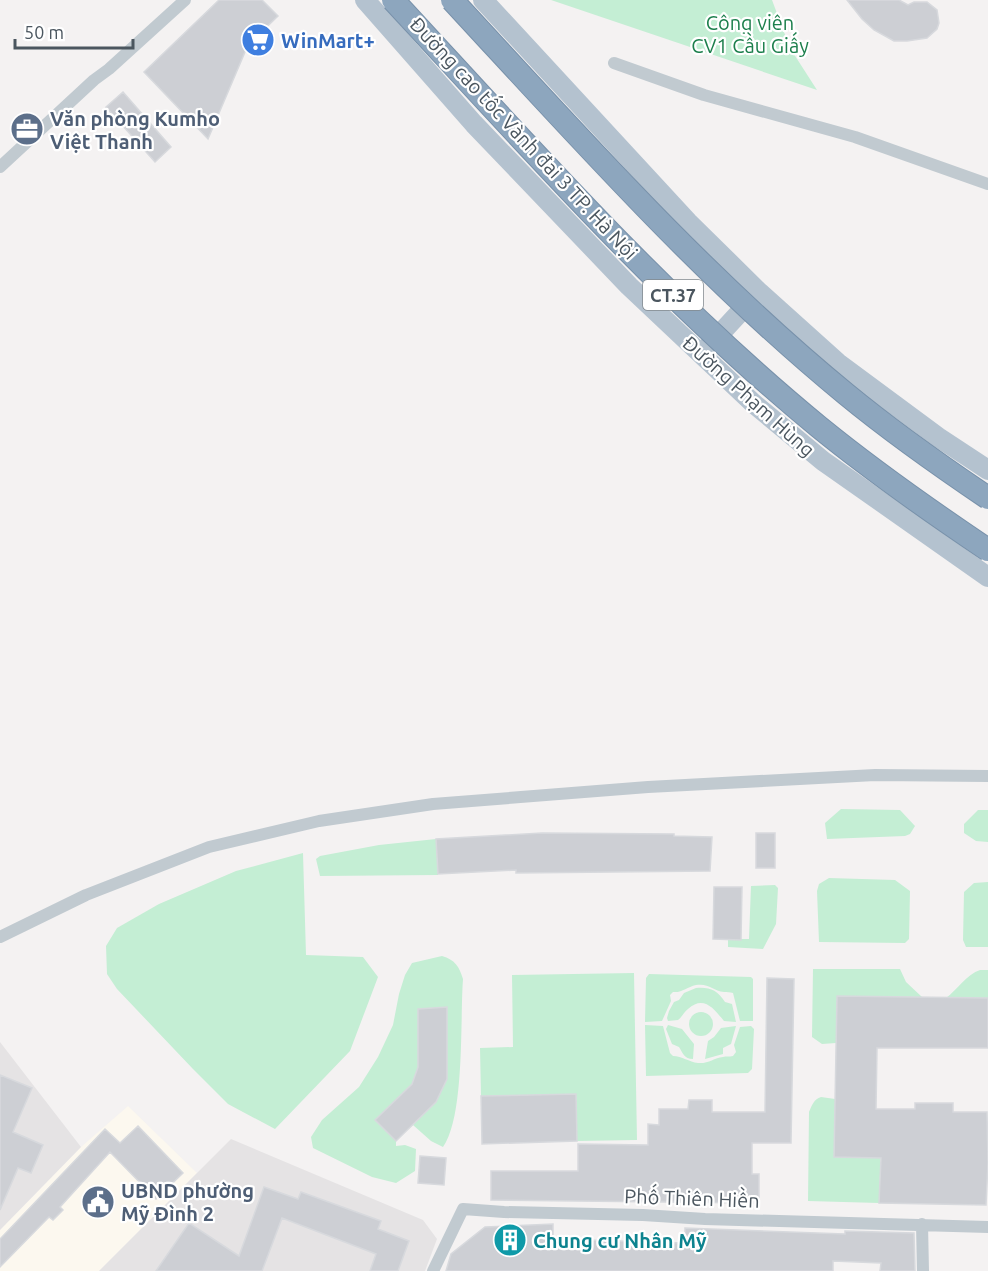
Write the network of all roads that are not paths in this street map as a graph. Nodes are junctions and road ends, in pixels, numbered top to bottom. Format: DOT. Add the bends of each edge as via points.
graph roads {
  1 [pos="185,0"];
  2 [pos="365,0"];
  3 [pos="393,0"];
  4 [pos="452,0"];
  5 [pos="483,0"];
  6 [pos="614,63"];
  7 [pos="0,167"];
  8 [pos="988,184"];
  9 [pos="759,292"];
  10 [pos="701,354"];
  11 [pos="988,470"];
  12 [pos="988,498"];
  13 [pos="988,550"];
  14 [pos="988,577"];
  15 [pos="988,776"];
  16 [pos="0,937"];
  17 [pos="922,1224"];
  18 [pos="988,1227"];
  19 [pos="433,1271"];
  20 [pos="923,1271"];
  1 -- 7 [label="street"];
  2 -- 10 [label="main road, Đường Phạm Hùng" via="490,141 629,286"];
  3 -- 13 [label="highway, Đường cao tốc Vành đai 3 TP. Hà Nội / CT.37, bridge" via="661,283 737,355 819,427 911,498"];
  4 -- 12 [label="highway, Đường cao tốc Vành đai 3 TP. Hà Nội / CT.37, bridge" via="692,253 767,325 846,393"];
  5 -- 9 [label="main road" via="688,222"];
  6 -- 8 [label="street" via="704,95 855,137"];
  9 -- 10 [label="main road"];
  9 -- 11 [label="main road" via="838,363"];
  10 -- 14 [label="main road, Đường Phạm Hùng" via="824,461"];
  15 -- 16 [label="street" via="875,775 648,787 433,804 319,821 209,847 86,895"];
  17 -- 18 [label="street, Phố Thiên Hiền"];
  17 -- 19 [label="street, Phố Thiên Hiền" via="463,1209"];
  17 -- 20 [label="street"];
}
